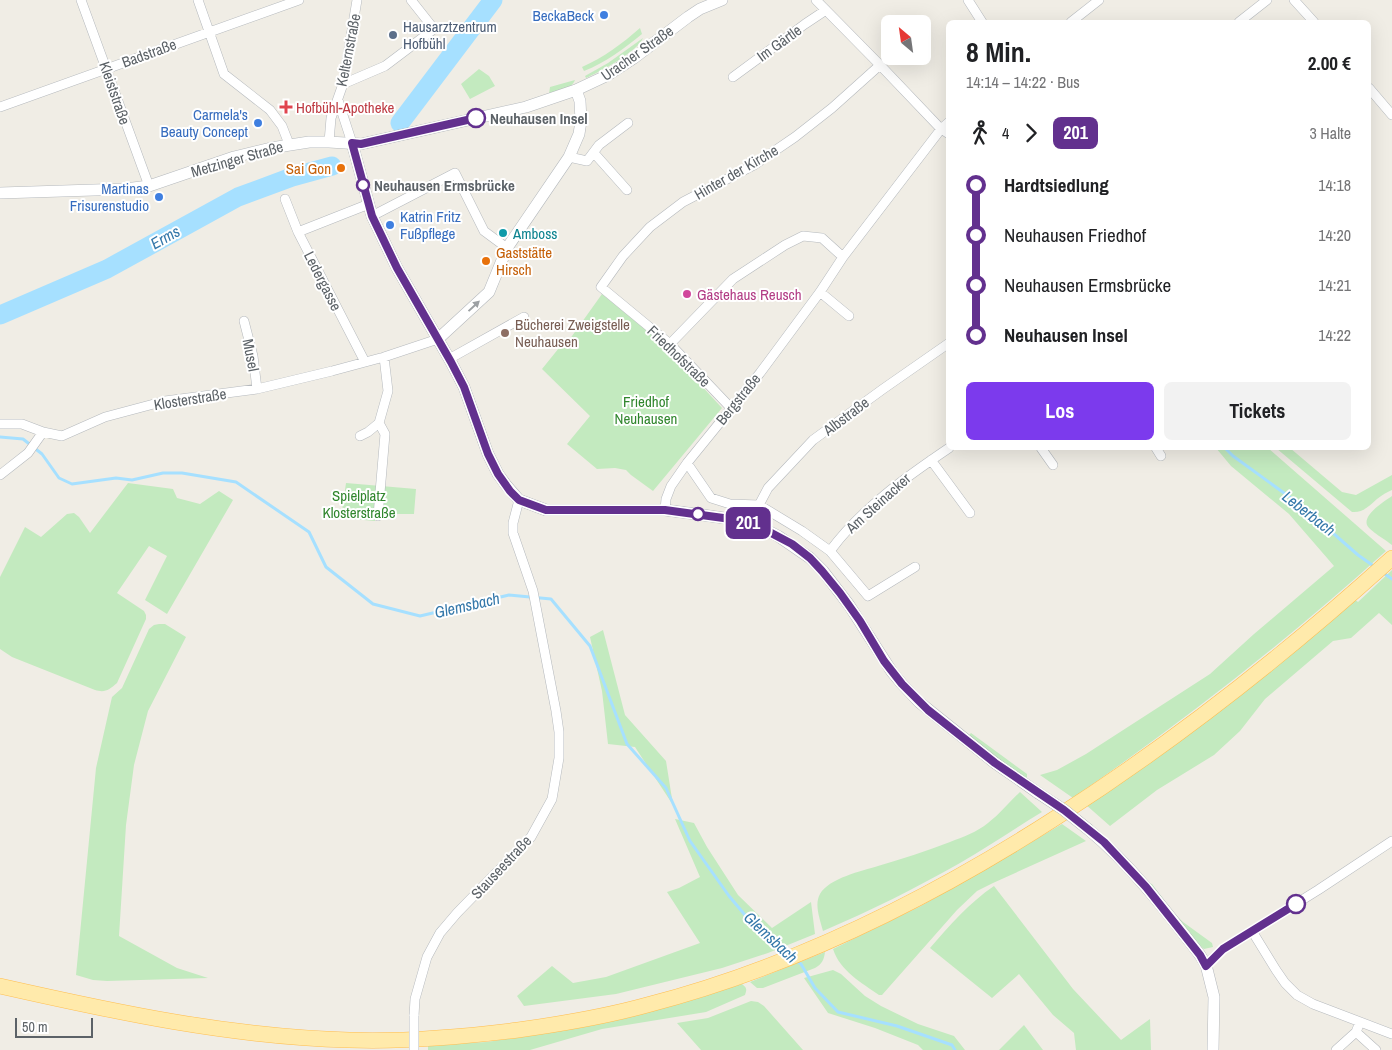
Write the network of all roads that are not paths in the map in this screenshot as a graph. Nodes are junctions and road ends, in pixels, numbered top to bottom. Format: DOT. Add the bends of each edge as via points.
graph roads {
  1 [pos="81,0"];
  2 [pos="198,0"];
  3 [pos="299,0"];
  4 [pos="358,0"];
  5 [pos="411,0"];
  6 [pos="722,0"];
  7 [pos="816,0"];
  8 [pos="968,0"];
  9 [pos="1099,0"];
  10 [pos="1267,0"];
  11 [pos="1294,0"];
  12 [pos="826,10"];
  13 [pos="981,20"];
  14 [pos="1074,20"];
  15 [pos="1242,20"];
  16 [pos="1312,20"];
  17 [pos="209,32"];
  18 [pos="880,65"];
  19 [pos="107,69"];
  20 [pos="732,77"];
  21 [pos="343,84"];
  22 [pos="576,90"];
  23 [pos="1371,90"];
  24 [pos="338,100"];
  25 [pos="0,106"];
  26 [pos="1392,115"];
  27 [pos="628,123"];
  28 [pos="945,131"];
  29 [pos="329,142"];
  30 [pos="352,143"];
  31 [pos="289,144"];
  32 [pos="594,152"];
  33 [pos="570,157"];
  34 [pos="149,186"];
  35 [pos="627,190"];
  36 [pos="0,193"];
  37 [pos="285,199"];
  38 [pos="369,204"];
  39 [pos="372,216"];
  40 [pos="298,232"];
  41 [pos="507,248"];
  42 [pos="843,257"];
  43 [pos="601,286"];
  44 [pos="820,292"];
  45 [pos="849,316"];
  46 [pos="524,317"];
  47 [pos="244,321"];
  48 [pos="438,339"];
  49 [pos="670,344"];
  50 [pos="946,344"];
  51 [pos="384,357"];
  52 [pos="449,359"];
  53 [pos="365,362"];
  54 [pos="257,389"];
  55 [pos="731,408"];
  56 [pos="379,423"];
  57 [pos="0,424"];
  58 [pos="41,435"];
  59 [pos="360,436"];
  60 [pos="946,450"];
  61 [pos="1042,450"];
  62 [pos="931,460"];
  63 [pos="687,463"];
  64 [pos="1053,465"];
  65 [pos="0,475"];
  66 [pos="519,500"];
  67 [pos="759,505"];
  68 [pos="665,510"];
  69 [pos="970,513"];
  70 [pos="378,516"];
  71 [pos="830,551"];
  72 [pos="1392,558"];
  73 [pos="915,567"];
  74 [pos="1392,841"];
  75 [pos="1252,931"];
  76 [pos="1206,966"];
  77 [pos="0,986"];
  78 [pos="1360,1022"];
  79 [pos="1356,1032"];
  80 [pos="1392,1034"];
  81 [pos="414,1050"];
  82 [pos="1213,1050"];
  83 [pos="1336,1050"];
  84 [pos="1376,1050"];
  1 -- 19 [label="street, Kleiststraße"];
  2 -- 17 [label="street"];
  3 -- 17 [label="street, Badstraße"];
  4 -- 21 [label="street, Kelternstraße"];
  5 -- 21 [label="street" via="434,29 385,66"];
  6 -- 22 [label="street, Uracher Straße" via="700,9 608,75"];
  7 -- 12 [label="street"];
  8 -- 13 [label="street"];
  9 -- 14 [label="street"];
  10 -- 15 [label="street"];
  11 -- 16 [label="street"];
  12 -- 18 [label="street"];
  12 -- 20 [label="street, Im Gärtle"];
  17 -- 19 [label="street, Badstraße"];
  17 -- 31 [label="street" via="224,74 270,110 282,126"];
  18 -- 28 [label="street"];
  18 -- 43 [label="street, Hinter der Kirche" via="795,138 683,202 650,226"];
  19 -- 25 [label="street, Badstraße"];
  19 -- 34 [label="street, Kleiststraße"];
  21 -- 24 [label="street, Kelternstraße"];
  22 -- 30 [label="street, Uracher Straße" via="526,107 361,144"];
  22 -- 33 [label="street" via="581,121"];
  23 -- 26 [label="street"];
  24 -- 29 [label="street, Kelternstraße" via="331,118"];
  24 -- 30 [label="street, Kelternstraße"];
  27 -- 32 [label="street"];
  28 -- 42 [label="street, Bergstraße"];
  29 -- 30 [label="street, Metzinger Straße"];
  29 -- 31 [label="street, Metzinger Straße"];
  30 -- 38 [label="street"];
  31 -- 34 [label="street, Metzinger Straße" via="234,157"];
  32 -- 33 [label="street" via="588,161"];
  32 -- 35 [label="street"];
  33 -- 41 [label="street"];
  34 -- 36 [label="street, Metzinger Straße"];
  37 -- 40 [label="street, Ledergasse"];
  38 -- 39 [label="street"];
  38 -- 40 [label="street"];
  39 -- 41 [label="street" via="455,173 484,231"];
  39 -- 48 [label="street" via="397,268"];
  40 -- 53 [label="street, Ledergasse"];
  48 -- 41 [label="street, one-way" via="489,292"];
  42 -- 44 [label="street, Bergstraße"];
  42 -- 49 [label="street" via="822,238 803,236 785,245 732,279"];
  43 -- 49 [label="street, Friedhofstraße"];
  44 -- 45 [label="street"];
  44 -- 55 [label="street, Bergstraße"];
  46 -- 52 [label="street"];
  47 -- 54 [label="street, Musel"];
  48 -- 51 [label="street, Klosterstraße"];
  48 -- 52 [label="street"];
  49 -- 55 [label="street, Friedhofstraße"];
  50 -- 67 [label="street, Albstraße" via="813,440 768,488"];
  51 -- 53 [label="street, Klosterstraße"];
  51 -- 56 [label="street" via="388,391"];
  52 -- 66 [label="street" via="464,387 488,454 498,474"];
  53 -- 54 [label="street, Klosterstraße"];
  54 -- 58 [label="street, Klosterstraße" via="165,400 105,417 62,436"];
  55 -- 63 [label="street, Bergstraße"];
  56 -- 59 [label="street"];
  56 -- 70 [label="street" via="385,434"];
  57 -- 58 [label="street, Klosterstraße" via="22,424"];
  58 -- 65 [label="street" via="28,453"];
  60 -- 62 [label="street, Am Steinacker"];
  61 -- 64 [label="street"];
  62 -- 69 [label="street"];
  62 -- 71 [label="street, Am Steinacker" via="875,503"];
  63 -- 67 [label="street" via="712,498 730,504"];
  63 -- 68 [label="street, Bergstraße" via="671,486"];
  66 -- 68 [label="street" via="546,510"];
  66 -- 81 [label="street, Stauseestraße, bridge" via="513,532 533,591 558,732 559,758 552,799 531,837 457,913 426,957 415,999"];
  67 -- 71 [label="street"];
  68 -- 76 [label="street, bridge" via="758,526 810,558 840,593 884,661 919,702 1116,853"];
  71 -- 73 [label="street" via="868,596"];
  72 -- 77 [label="main road" via="1224,700 1113,781 1036,831 918,899 854,930 785,960 697,991 628,1010 547,1026 439,1038 350,1040 193,1025"];
  74 -- 75 [label="street"];
  75 -- 76 [label="street" via="1223,949"];
  75 -- 78 [label="street" via="1285,983 1298,995"];
  76 -- 82 [label="street" via="1214,997"];
  78 -- 79 [label="street"];
  78 -- 80 [label="street"];
  79 -- 83 [label="street"];
  79 -- 84 [label="street"];
}
